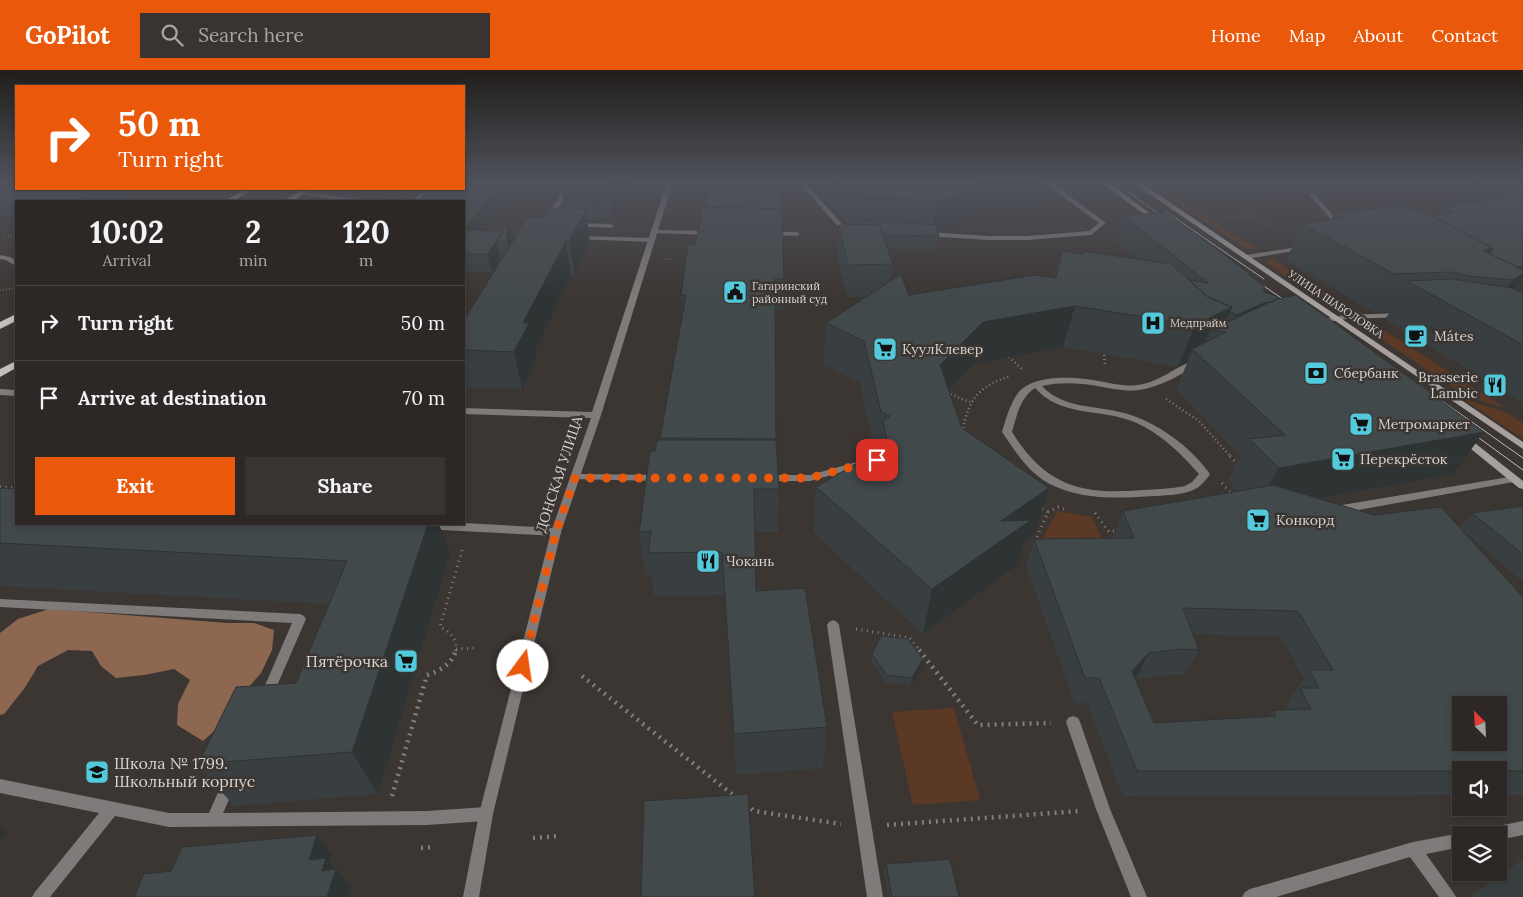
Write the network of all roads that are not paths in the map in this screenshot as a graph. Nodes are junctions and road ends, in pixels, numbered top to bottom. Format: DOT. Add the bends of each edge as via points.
graph roads {
  1 [pos="658,221"];
  2 [pos="837,221"];
  3 [pos="1101,221"];
  4 [pos="1157,221"];
  5 [pos="1192,221"];
  6 [pos="1336,221"];
  7 [pos="564,224"];
  8 [pos="611,226"];
  9 [pos="1164,226"];
  10 [pos="859,230"];
  11 [pos="718,233"];
  12 [pos="918,233"];
  13 [pos="758,234"];
  14 [pos="797,234"];
  15 [pos="1349,235"];
  16 [pos="653,236"];
  17 [pos="568,238"];
  18 [pos="1315,246"];
  19 [pos="0,257"];
  20 [pos="1246,257"];
  21 [pos="15,263"];
  22 [pos="1412,314"];
  23 [pos="15,318"];
  24 [pos="1337,318"];
  25 [pos="1310,323"];
  26 [pos="0,326"];
  27 [pos="1209,356"];
  28 [pos="15,365"];
  29 [pos="0,374"];
  30 [pos="1037,384"];
  31 [pos="0,392"];
  32 [pos="15,393"];
  33 [pos="465,411"];
  34 [pos="596,415"];
  35 [pos="1456,434"];
  36 [pos="1523,446"];
  37 [pos="877,460"];
  38 [pos="575,478"];
  39 [pos="674,478"];
  40 [pos="752,478"];
  41 [pos="1519,483"];
  42 [pos="1330,511"];
  43 [pos="424,525"];
  44 [pos="556,532"];
  45 [pos="0,603"];
  46 [pos="833,625"];
  47 [pos="261,710"];
  48 [pos="1073,722"];
  49 [pos="233,774"];
  50 [pos="0,786"];
  51 [pos="112,808"];
  52 [pos="486,814"];
  53 [pos="214,819"];
  54 [pos="1523,828"];
  55 [pos="1507,831"];
  56 [pos="1452,842"];
  57 [pos="1413,849"];
  58 [pos="40,897"];
  59 [pos="471,897"];
  60 [pos="875,897"];
  61 [pos="1139,897"];
  62 [pos="1250,897"];
  63 [pos="1448,897"];
  1 -- 16 [label="street, ДОНСКАЯ УЛИЦА"];
  2 -- 10 [label="street" via="849,229"];
  3 -- 12 [label="street" via="1104,223 1091,234 989,238"];
  4 -- 9 [label="main road"];
  5 -- 20 [label="main road, УЛИЦА ШАБОЛОВКА"];
  6 -- 15 [label="street"];
  7 -- 8 [label="street"];
  11 -- 16 [label="street"];
  13 -- 14 [label="street"];
  16 -- 17 [label="street"];
  16 -- 34 [label="street, ДОНСКАЯ УЛИЦА"];
  18 -- 20 [label="street"];
  19 -- 21 [label="street"];
  20 -- 24 [label="main road, УЛИЦА ШАБОЛОВКА"];
  22 -- 24 [label="street"];
  23 -- 26 [label="main road"];
  24 -- 25 [label="street"];
  24 -- 36 [label="main road, УЛИЦА ШАБОЛОВКА"];
  27 -- 30 [label="street" via="1137,388 1059,380"];
  28 -- 29 [label="main road"];
  30 -- 30 [label="street" via="1049,397 1064,405 1093,408 1148,425 1166,436 1205,474 1193,487 1172,491 1114,497 1069,490 1033,469 1007,432 1025,391"];
  31 -- 32 [label="street"];
  33 -- 34 [label="street"];
  34 -- 38 [label="street, ДОНСКАЯ УЛИЦА"];
  35 -- 41 [label="main road"];
  37 -- 40 [label="street" via="810,478"];
  38 -- 39 [label="street"];
  38 -- 44 [label="street, ДОНСКАЯ УЛИЦА"];
  41 -- 42 [label="street"];
  43 -- 44 [label="street"];
  44 -- 52 [label="street, ДОНСКАЯ УЛИЦА"];
  45 -- 47 [label="street" via="300,619"];
  46 -- 60 [label="street"];
  48 -- 61 [label="street"];
  49 -- 53 [label="street"];
  50 -- 51 [label="street"];
  51 -- 53 [label="street" via="169,820"];
  51 -- 58 [label="street"];
  52 -- 53 [label="street" via="427,818"];
  52 -- 59 [label="street, ДОНСКАЯ УЛИЦА"];
  54 -- 55 [label="street"];
  56 -- 57 [label="street"];
  57 -- 62 [label="street"];
  57 -- 63 [label="street"];
}
